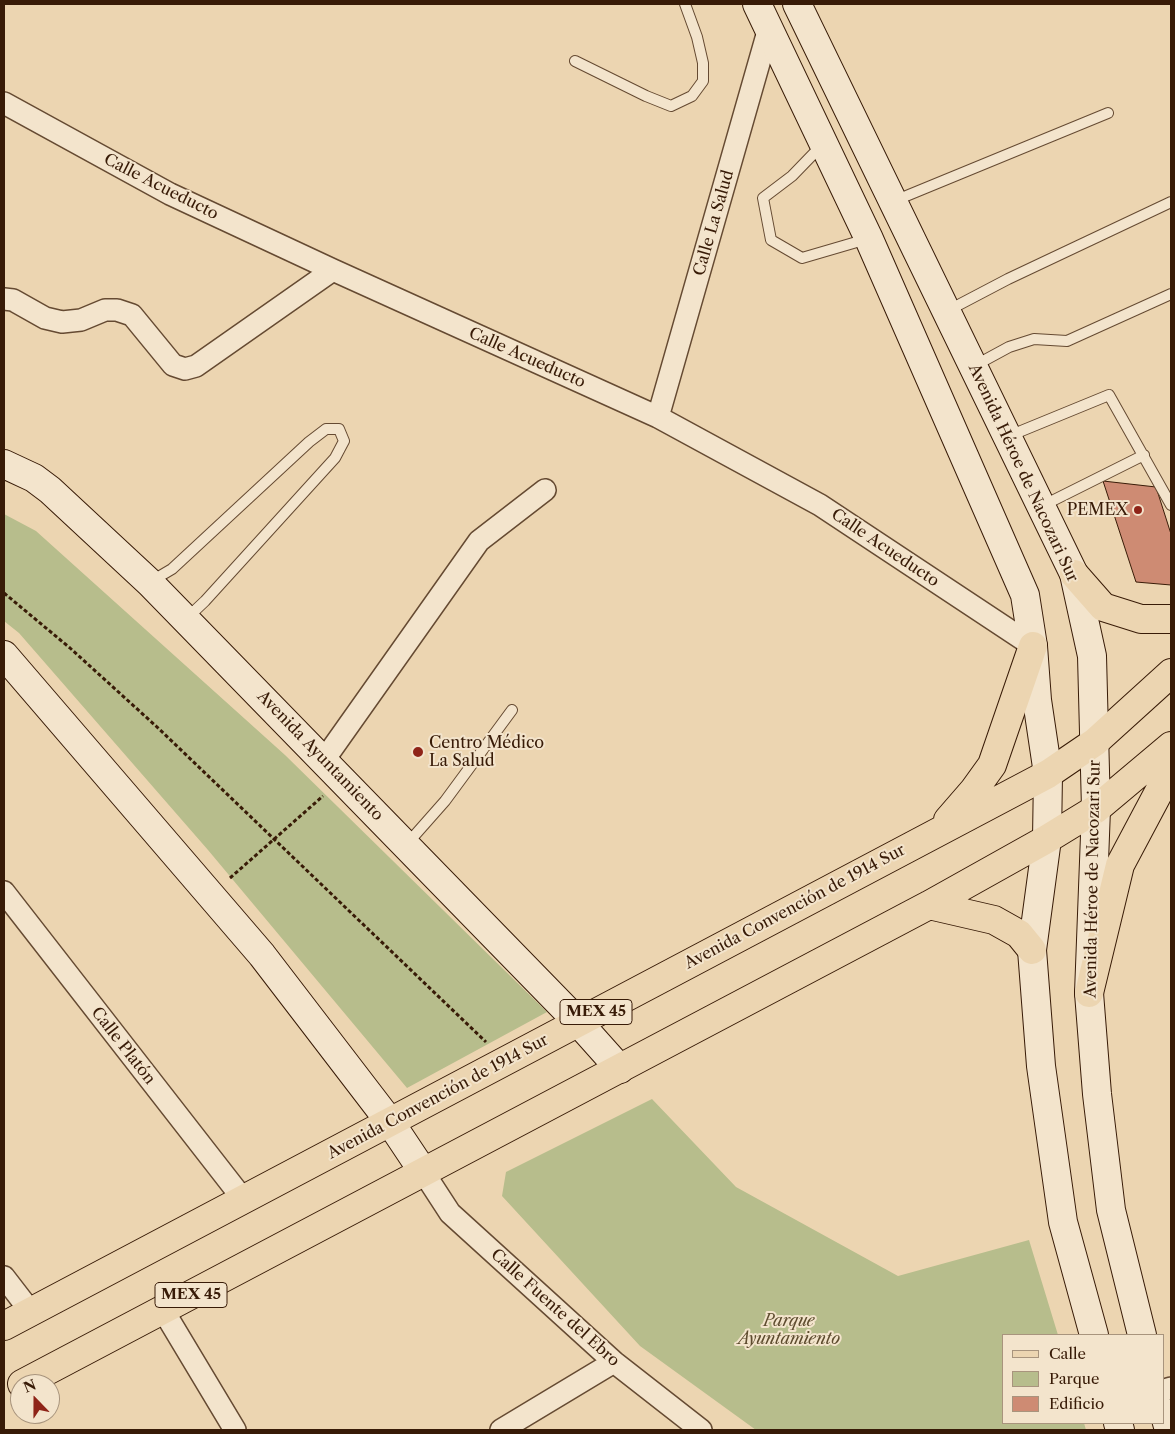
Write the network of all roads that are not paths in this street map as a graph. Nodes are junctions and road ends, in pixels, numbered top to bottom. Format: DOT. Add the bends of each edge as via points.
graph roads {
  1 [pos="685,4"];
  2 [pos="757,4"];
  3 [pos="797,4"];
  4 [pos="769,28"];
  5 [pos="575,61"];
  6 [pos="4,103"];
  7 [pos="1108,113"];
  8 [pos="823,145"];
  9 [pos="893,202"];
  10 [pos="1171,202"];
  11 [pos="869,239"];
  12 [pos="333,270"];
  13 [pos="1171,294"];
  14 [pos="4,299"];
  15 [pos="947,311"];
  16 [pos="974,366"];
  17 [pos="658,417"];
  18 [pos="1008,437"];
  19 [pos="1144,455"];
  20 [pos="4,464"];
  21 [pos="545,490"];
  22 [pos="1171,504"];
  23 [pos="1041,506"];
  24 [pos="1074,574"];
  25 [pos="150,582"];
  26 [pos="186,619"];
  27 [pos="1171,619"];
  28 [pos="1033,646"];
  29 [pos="4,656"];
  30 [pos="1171,672"];
  31 [pos="512,710"];
  32 [pos="1095,742"];
  33 [pos="1171,746"];
  34 [pos="324,760"];
  35 [pos="1171,770"];
  36 [pos="1048,774"];
  37 [pos="1096,809"];
  38 [pos="937,832"];
  39 [pos="1047,839"];
  40 [pos="406,845"];
  41 [pos="4,892"];
  42 [pos="929,905"];
  43 [pos="1032,950"];
  44 [pos="1089,993"];
  45 [pos="578,1022"];
  46 [pos="620,1069"];
  47 [pos="390,1122"];
  48 [pos="424,1173"];
  49 [pos="243,1199"];
  50 [pos="4,1277"];
  51 [pos="163,1310"];
  52 [pos="31,1312"];
  53 [pos="4,1326"];
  54 [pos="1094,1334"];
  55 [pos="1142,1334"];
  56 [pos="614,1362"];
  57 [pos="42,1374"];
  58 [pos="1165,1415"];
  59 [pos="235,1430"];
  60 [pos="501,1430"];
  61 [pos="701,1430"];
  62 [pos="1170,1430"];
  1 -- 5 [label="lane" via="698,37 703,63 703,81 692,96 672,106"];
  2 -- 4 [label="main road"];
  3 -- 9 [label="main road, Avenida Héroe de Nacozari Sur"];
  4 -- 8 [label="main road"];
  4 -- 17 [label="street, Calle La Salud"];
  6 -- 12 [label="street, Calle Acueducto" via="170,194"];
  7 -- 9 [label="lane"];
  8 -- 11 [label="main road"];
  8 -- 11 [label="lane" via="792,176 763,198 771,240 802,258"];
  9 -- 15 [label="main road, Avenida Héroe de Nacozari Sur"];
  10 -- 15 [label="lane"];
  11 -- 28 [label="main road" via="1025,595"];
  12 -- 14 [label="street" via="196,366 185,369 173,365 132,315 105,310 81,320 62,322 45,318 13,300"];
  12 -- 17 [label="street, Calle Acueducto"];
  13 -- 16 [label="lane" via="1067,341 1034,339 1009,347"];
  15 -- 16 [label="main road, Avenida Héroe de Nacozari Sur"];
  16 -- 18 [label="main road, Avenida Héroe de Nacozari Sur"];
  17 -- 28 [label="street, Calle Acueducto" via="820,505"];
  18 -- 19 [label="lane" via="1109,395"];
  18 -- 23 [label="main road, Avenida Héroe de Nacozari Sur"];
  19 -- 22 [label="lane"];
  19 -- 23 [label="lane"];
  20 -- 25 [label="main road, Avenida Ayuntamiento" via="34,478 50,490"];
  21 -- 34 [label="street" via="479,541"];
  23 -- 24 [label="main road, Avenida Héroe de Nacozari Sur"];
  24 -- 27 [label="main road" via="1104,607 1140,619"];
  24 -- 32 [label="main road, Avenida Héroe de Nacozari Sur" via="1092,656"];
  25 -- 26 [label="main road, Avenida Ayuntamiento"];
  25 -- 26 [label="lane" via="172,569 309,442 326,430 339,429 344,441 335,458"];
  26 -- 34 [label="main road, Avenida Ayuntamiento"];
  28 -- 36 [label="main road"];
  28 -- 38 [label="main road" via="992,765"];
  29 -- 47 [label="main road" via="262,955"];
  30 -- 32 [label="main road, Avenida Convención de 1914 Sur / MEX 45"];
  31 -- 40 [label="lane" via="445,801"];
  32 -- 36 [label="main road, Avenida Convención de 1914 Sur / MEX 45"];
  32 -- 37 [label="main road, Avenida Héroe de Nacozari Sur"];
  33 -- 37 [label="main road, MEX 45"];
  34 -- 40 [label="main road, Avenida Ayuntamiento"];
  35 -- 44 [label="main road" via="1120,864"];
  36 -- 38 [label="main road, Avenida Convención de 1914 Sur / MEX 45"];
  36 -- 39 [label="main road"];
  37 -- 39 [label="main road, MEX 45"];
  37 -- 44 [label="main road, Avenida Héroe de Nacozari Sur"];
  38 -- 45 [label="main road, Avenida Convención de 1914 Sur / MEX 45"];
  39 -- 42 [label="main road, MEX 45"];
  39 -- 43 [label="main road"];
  40 -- 45 [label="main road, Avenida Ayuntamiento"];
  41 -- 49 [label="street, Calle Platón"];
  42 -- 43 [label="main road" via="994,920 1019,934"];
  42 -- 46 [label="main road, MEX 45"];
  43 -- 54 [label="main road" via="1041,1066 1063,1222"];
  44 -- 55 [label="main road, Avenida Héroe de Nacozari Sur" via="1111,1210"];
  45 -- 46 [label="main road, Avenida Ayuntamiento"];
  45 -- 47 [label="main road, Avenida Convención de 1914 Sur / MEX 45"];
  46 -- 48 [label="main road, MEX 45"];
  47 -- 48 [label="main road"];
  47 -- 49 [label="main road, Avenida Convención de 1914 Sur / MEX 45"];
  48 -- 51 [label="main road, MEX 45"];
  48 -- 56 [label="street, Calle Fuente del Ebro" via="450,1213"];
  49 -- 52 [label="main road, Avenida Convención de 1914 Sur / MEX 45"];
  50 -- 52 [label="street"];
  51 -- 57 [label="main road, MEX 45"];
  51 -- 59 [label="street"];
  52 -- 53 [label="main road, Avenida Convención de 1914 Sur / MEX 45"];
  56 -- 60 [label="street"];
  56 -- 61 [label="street, Calle Fuente del Ebro"];
  58 -- 62 [label="main road"];
}
